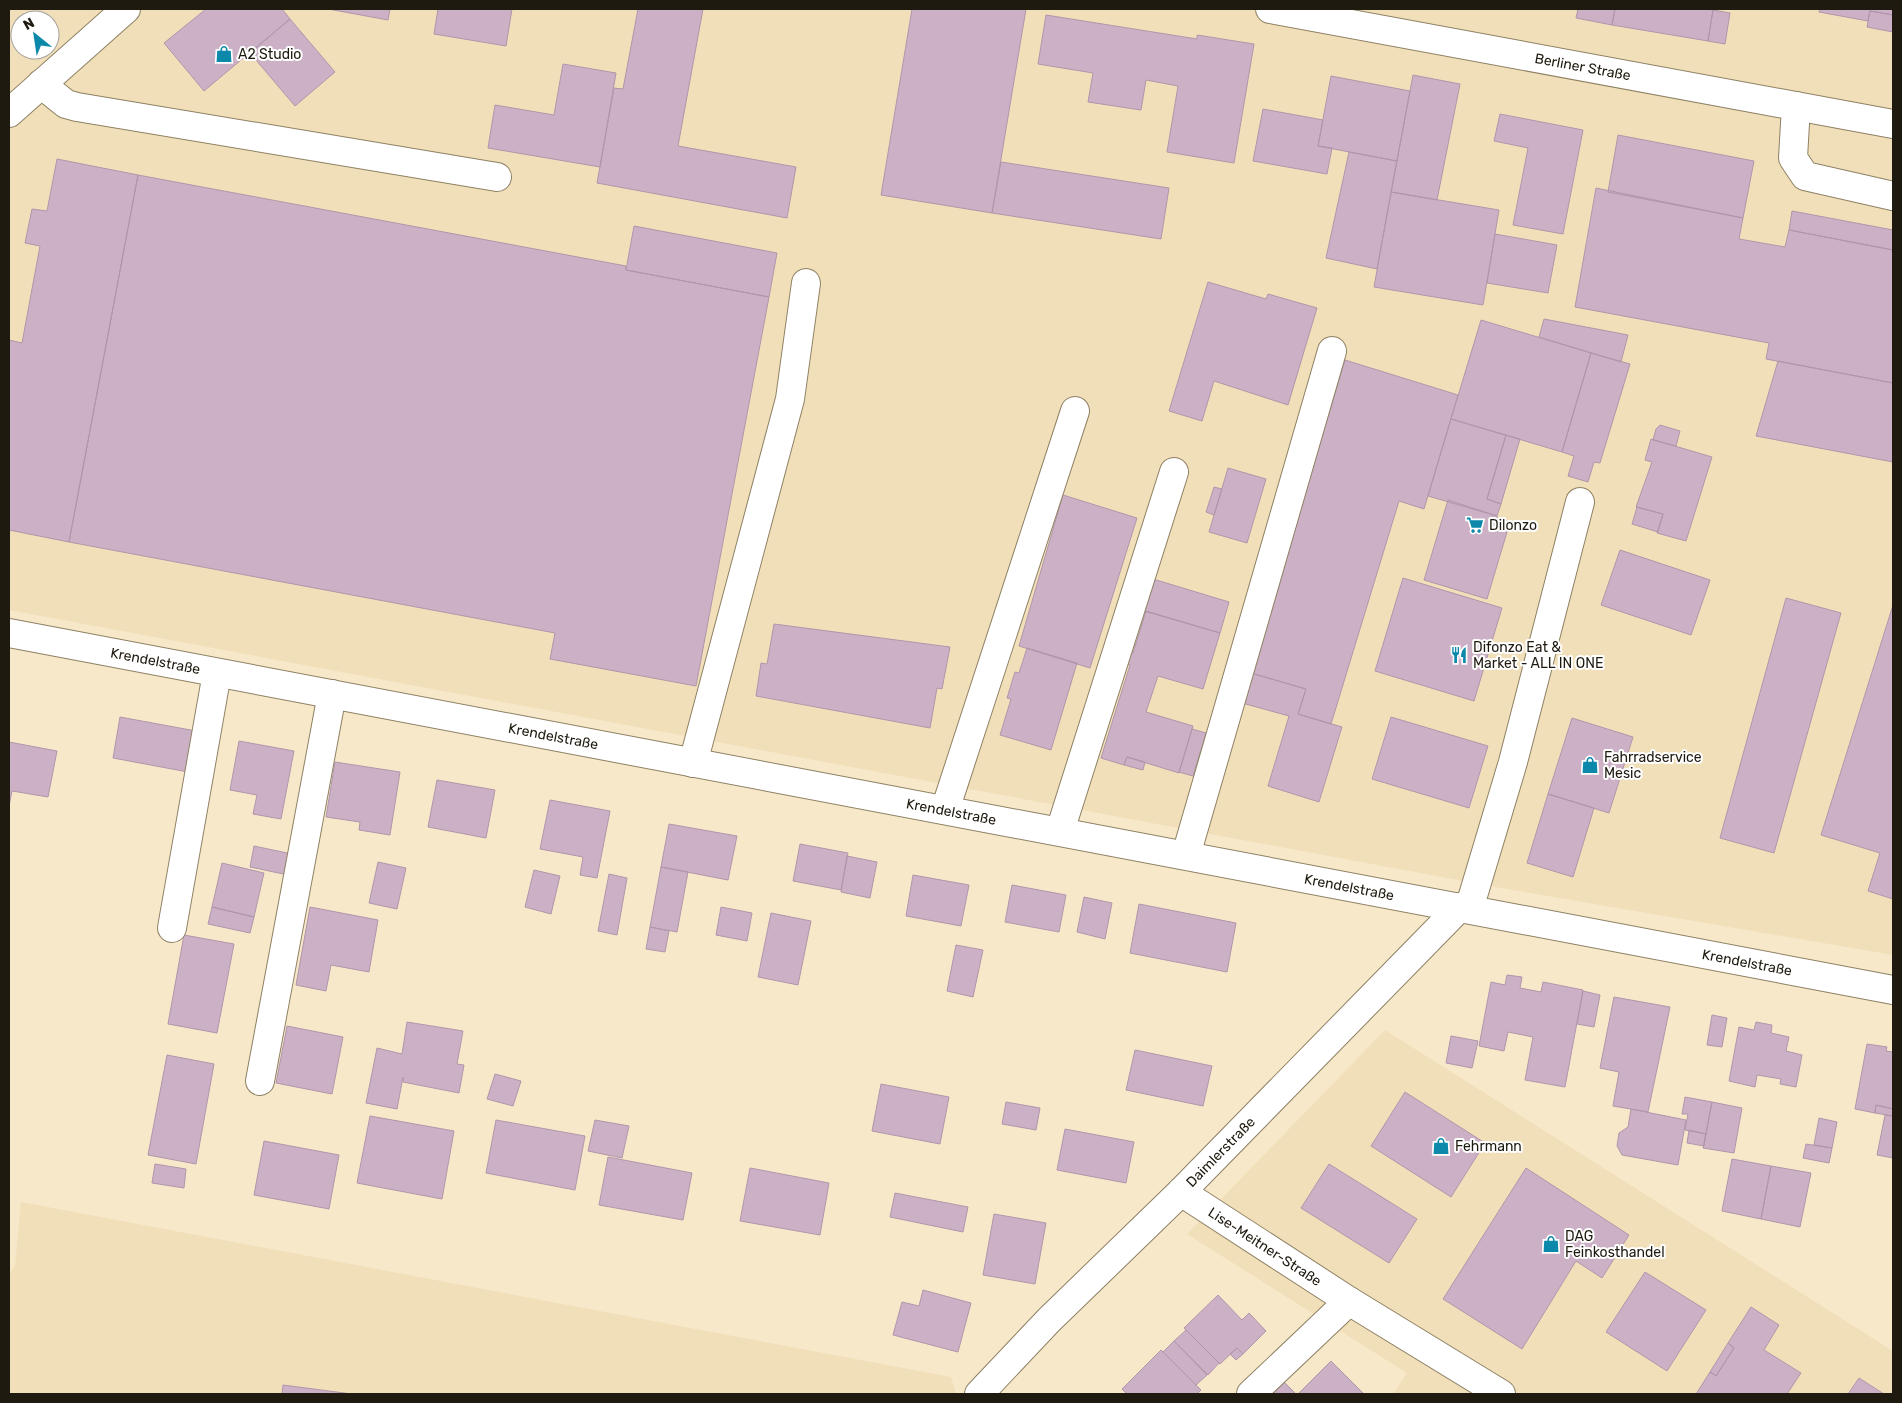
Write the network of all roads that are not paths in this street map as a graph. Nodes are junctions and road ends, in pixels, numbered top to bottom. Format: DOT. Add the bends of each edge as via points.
graph roads {
  1 [pos="126,9"];
  2 [pos="1270,9"];
  3 [pos="42,84"];
  4 [pos="1796,106"];
  5 [pos="9,112"];
  6 [pos="1893,124"];
  7 [pos="497,177"];
  8 [pos="1893,196"];
  9 [pos="806,283"];
  10 [pos="1332,351"];
  11 [pos="1075,410"];
  12 [pos="1174,472"];
  13 [pos="1580,502"];
  14 [pos="9,633"];
  15 [pos="217,673"];
  16 [pos="332,694"];
  17 [pos="693,763"];
  18 [pos="945,810"];
  19 [pos="1060,831"];
  20 [pos="1186,855"];
  21 [pos="1464,908"];
  22 [pos="172,928"];
  23 [pos="1893,990"];
  24 [pos="260,1081"];
  25 [pos="1182,1192"];
  26 [pos="1349,1301"];
  27 [pos="979,1394"];
  28 [pos="1251,1394"];
  29 [pos="1501,1394"];
  1 -- 3 [label="street"];
  2 -- 4 [label="street, Berliner Straße"];
  3 -- 5 [label="street"];
  3 -- 7 [label="street" via="66,104 78,107"];
  4 -- 6 [label="street, Berliner Straße"];
  4 -- 8 [label="street" via="1793,158 1805,176"];
  9 -- 17 [label="street" via="790,399"];
  10 -- 20 [label="street"];
  11 -- 18 [label="street"];
  12 -- 19 [label="street"];
  13 -- 21 [label="street" via="1513,762"];
  14 -- 15 [label="street, Krendelstraße"];
  15 -- 16 [label="street, Krendelstraße"];
  15 -- 22 [label="street"];
  16 -- 17 [label="street, Krendelstraße"];
  16 -- 24 [label="street"];
  17 -- 18 [label="street, Krendelstraße"];
  18 -- 19 [label="street, Krendelstraße"];
  19 -- 20 [label="street, Krendelstraße"];
  20 -- 21 [label="street, Krendelstraße"];
  21 -- 23 [label="street, Krendelstraße"];
  21 -- 25 [label="street, Daimlerstraße"];
  25 -- 26 [label="street, Lise-Meitner-Straße"];
  25 -- 27 [label="street, Daimlerstraße" via="1049,1320"];
  26 -- 28 [label="street"];
  26 -- 29 [label="street, Lise-Meitner-Straße"];
}
